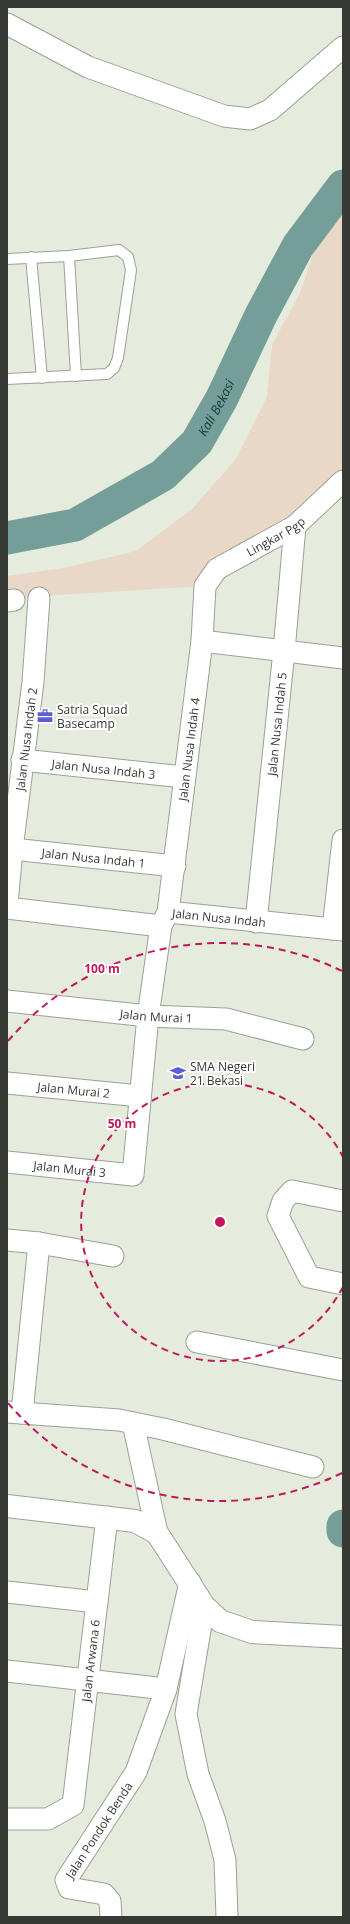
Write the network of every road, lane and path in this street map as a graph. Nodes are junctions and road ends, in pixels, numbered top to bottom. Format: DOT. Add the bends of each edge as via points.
graph roads {
  1 [pos="7,24"];
  2 [pos="343,47"];
  3 [pos="69,256"];
  4 [pos="31,257"];
  5 [pos="7,259"];
  6 [pos="76,376"];
  7 [pos="42,378"];
  8 [pos="7,379"];
  9 [pos="343,481"];
  10 [pos="295,526"];
  11 [pos="205,586"];
  12 [pos="39,598"];
  13 [pos="202,641"];
  14 [pos="284,651"];
  15 [pos="343,658"];
  16 [pos="22,760"];
  17 [pos="184,777"];
  18 [pos="343,840"];
  19 [pos="12,849"];
  20 [pos="175,866"];
  21 [pos="7,904"];
  22 [pos="7,908"];
  23 [pos="165,919"];
  24 [pos="256,922"];
  25 [pos="338,930"];
  26 [pos="7,1001"];
  27 [pos="148,1016"];
  28 [pos="303,1040"];
  29 [pos="7,1083"];
  30 [pos="140,1096"];
  31 [pos="7,1162"];
  32 [pos="132,1175"];
  33 [pos="343,1201"];
  34 [pos="7,1240"];
  35 [pos="39,1243"];
  36 [pos="113,1256"];
  37 [pos="343,1284"];
  38 [pos="197,1342"];
  39 [pos="343,1370"];
  40 [pos="14,1412"];
  41 [pos="132,1423"];
  42 [pos="313,1467"];
  43 [pos="7,1506"];
  44 [pos="107,1517"];
  45 [pos="157,1533"];
  46 [pos="190,1582"];
  47 [pos="7,1592"];
  48 [pos="97,1602"];
  49 [pos="204,1606"];
  50 [pos="334,1637"];
  51 [pos="7,1671"];
  52 [pos="88,1680"];
  53 [pos="166,1689"];
  54 [pos="7,1819"];
  55 [pos="111,1917"];
  56 [pos="227,1917"];
  1 -- 2 [label="street" via="88,67 224,116 250,119 270,110"];
  3 -- 4 [label="lane"];
  3 -- 6 [label="lane"];
  3 -- 6 [label="lane" via="119,250 128,258 131,270 118,358 114,368 107,374"];
  4 -- 5 [label="lane"];
  4 -- 7 [label="lane"];
  6 -- 7 [label="lane"];
  7 -- 8 [label="lane"];
  9 -- 10 [label="street, Lingkar Pgp"];
  10 -- 11 [label="street, Lingkar Pgp" via="218,569"];
  10 -- 14 [label="street, Jalan Nusa Indah 5"];
  11 -- 13 [label="street, Jalan Nusa Indah 4"];
  12 -- 16 [label="street, Jalan Nusa Indah 2" via="33,682"];
  13 -- 14 [label="street"];
  13 -- 17 [label="street, Jalan Nusa Indah 4"];
  14 -- 15 [label="street"];
  14 -- 24 [label="street, Jalan Nusa Indah 5"];
  16 -- 17 [label="street, Jalan Nusa Indah 3"];
  16 -- 19 [label="street, Jalan Nusa Indah 2"];
  17 -- 20 [label="street, Jalan Nusa Indah 4"];
  18 -- 25 [label="street"];
  19 -- 20 [label="street, Jalan Nusa Indah 1"];
  19 -- 21 [label="street, Jalan Nusa Indah 2"];
  20 -- 23 [label="street, Jalan Nusa Indah 4"];
  22 -- 23 [label="street, Jalan Nusa Indah"];
  23 -- 24 [label="street, Jalan Nusa Indah"];
  23 -- 27 [label="street, Jalan Nusa Indah 4"];
  24 -- 25 [label="street, Jalan Nusa Indah"];
  26 -- 27 [label="street, Jalan Murai 1"];
  27 -- 28 [label="street, Jalan Murai 1" via="226,1019"];
  27 -- 30 [label="street, Jalan Nusa Indah 4"];
  29 -- 30 [label="street, Jalan Murai 2"];
  30 -- 32 [label="street, Jalan Nusa Indah 4"];
  31 -- 32 [label="street, Jalan Murai 3"];
  33 -- 37 [label="street" via="292,1191 283,1201 278,1216 309,1277"];
  34 -- 35 [label="street"];
  35 -- 36 [label="street"];
  35 -- 40 [label="street"];
  38 -- 39 [label="street"];
  40 -- 41 [label="street"];
  41 -- 42 [label="street"];
  41 -- 45 [label="street"];
  43 -- 44 [label="street"];
  44 -- 45 [label="street" via="135,1521"];
  44 -- 48 [label="street, Jalan Arwana 6"];
  45 -- 46 [label="street"];
  46 -- 49 [label="street"];
  46 -- 53 [label="street"];
  47 -- 48 [label="street"];
  48 -- 52 [label="street, Jalan Arwana 6"];
  49 -- 50 [label="street" via="220,1621 252,1632"];
  49 -- 56 [label="street" via="186,1714 198,1774 215,1821 225,1860"];
  51 -- 52 [label="street"];
  52 -- 53 [label="street"];
  52 -- 54 [label="street, Jalan Arwana 6" via="73,1805 48,1819"];
  53 -- 55 [label="street, Jalan Pondok Benda" via="136,1772 66,1880 70,1888 104,1894 110,1901"];
}
